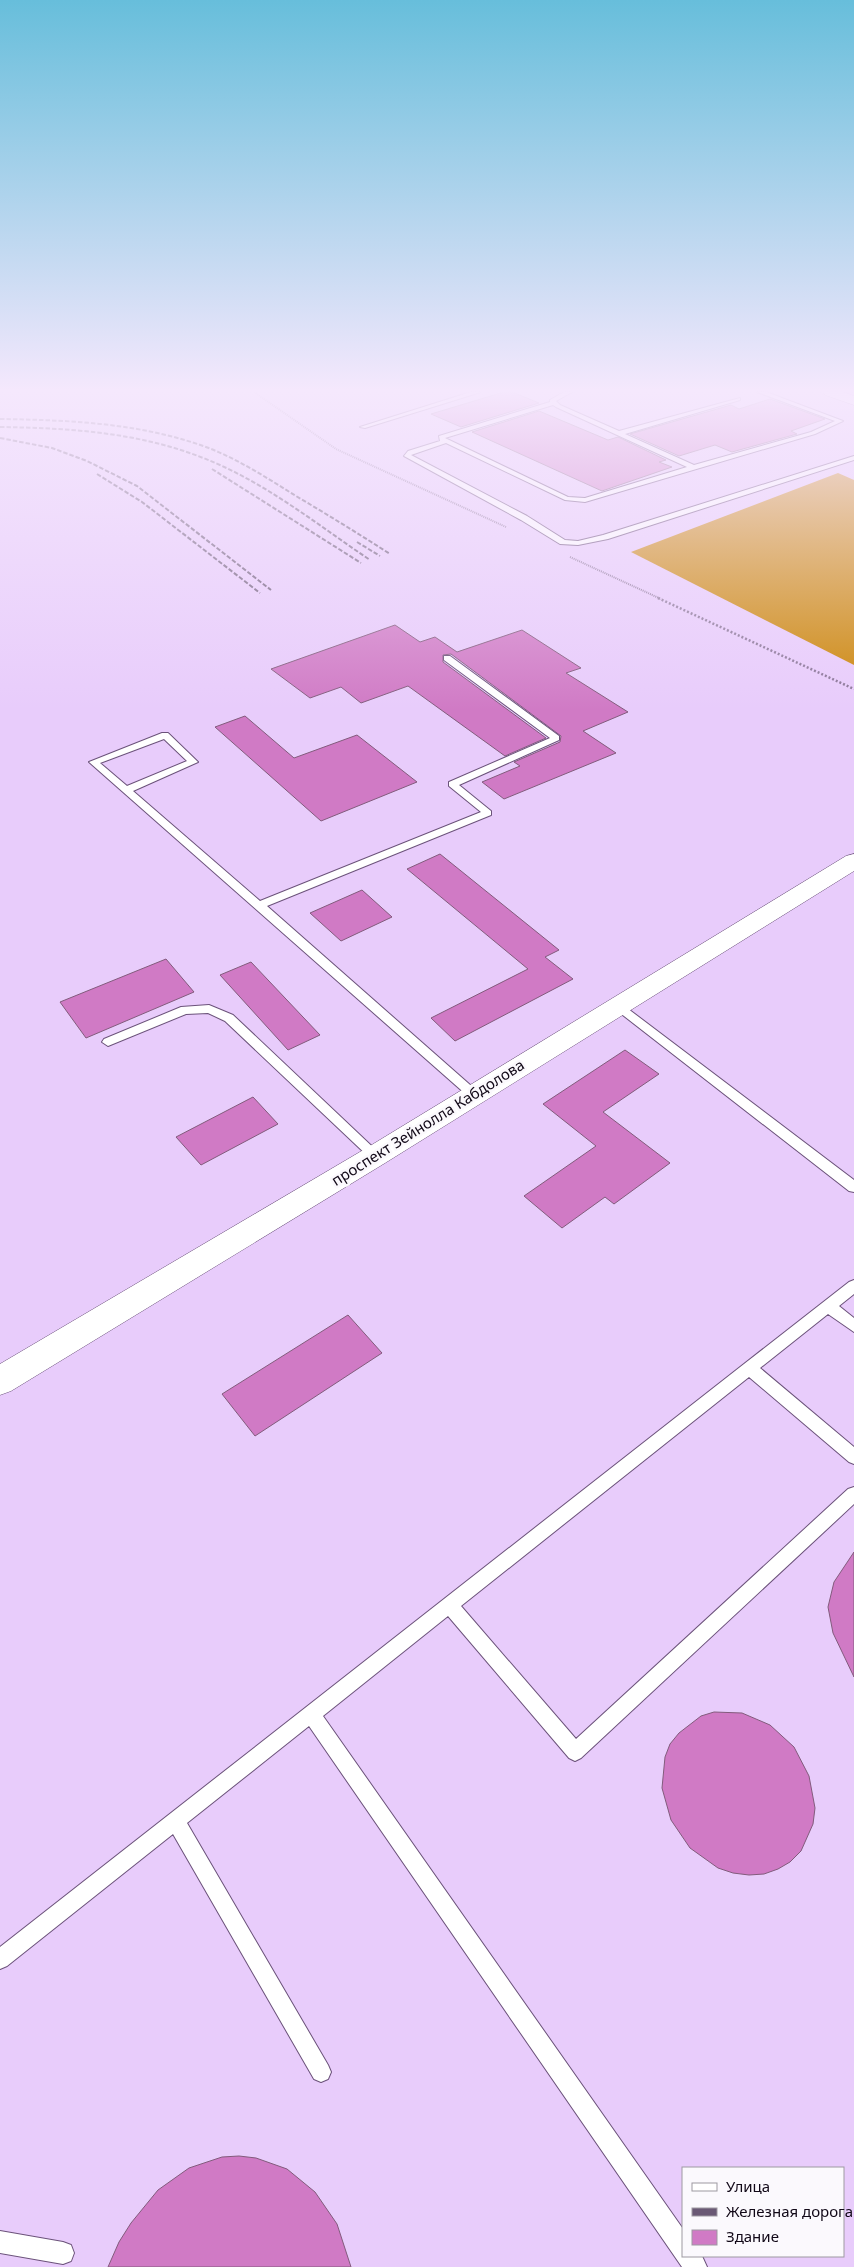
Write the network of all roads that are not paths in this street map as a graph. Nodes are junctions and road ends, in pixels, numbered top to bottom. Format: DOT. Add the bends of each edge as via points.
graph roads {
  1 [pos="486,498"];
  2 [pos="562,498"];
  3 [pos="592,498"];
  4 [pos="732,498"];
  5 [pos="447,658"];
  6 [pos="126,790"];
  7 [pos="854,861"];
  8 [pos="259,905"];
  9 [pos="619,1006"];
  10 [pos="108,1042"];
  11 [pos="473,1094"];
  12 [pos="375,1156"];
  13 [pos="854,1187"];
  14 [pos="854,1286"];
  15 [pos="828,1306"];
  16 [pos="854,1326"];
  17 [pos="749,1368"];
  18 [pos="0,1381"];
  19 [pos="854,1457"];
  20 [pos="854,1494"];
  21 [pos="448,1606"];
  22 [pos="311,1714"];
  23 [pos="176,1821"];
  24 [pos="0,1959"];
  25 [pos="321,2072"];
  26 [pos="0,2242"];
  27 [pos="682,2247"];
  28 [pos="63,2253"];
  1 -- 4 [label="lane" via="563,542 578,543"];
  2 -- 3 [label="lane"];
  5 -- 8 [label="lane" via="556,738 452,784 488,813"];
  6 -- 6 [label="lane" via="94,762 165,734 193,762"];
  6 -- 8 [label="lane"];
  7 -- 9 [label="main road, проспект Зейнолла Кабдолова"];
  8 -- 11 [label="lane"];
  9 -- 11 [label="main road, проспект Зейнолла Кабдолова"];
  9 -- 13 [label="lane"];
  10 -- 12 [label="lane" via="186,1010 209,1009 229,1018"];
  11 -- 12 [label="main road, проспект Зейнолла Кабдолова"];
  12 -- 18 [label="main road, проспект Зейнолла Кабдолова"];
  14 -- 15 [label="lane"];
  15 -- 16 [label="lane"];
  15 -- 17 [label="lane"];
  17 -- 19 [label="lane"];
  17 -- 21 [label="lane"];
  20 -- 21 [label="lane" via="575,1752"];
  21 -- 22 [label="lane"];
  22 -- 23 [label="lane"];
  22 -- 27 [label="lane"];
  23 -- 24 [label="lane"];
  23 -- 25 [label="lane"];
  26 -- 28 [label="lane"];
}
